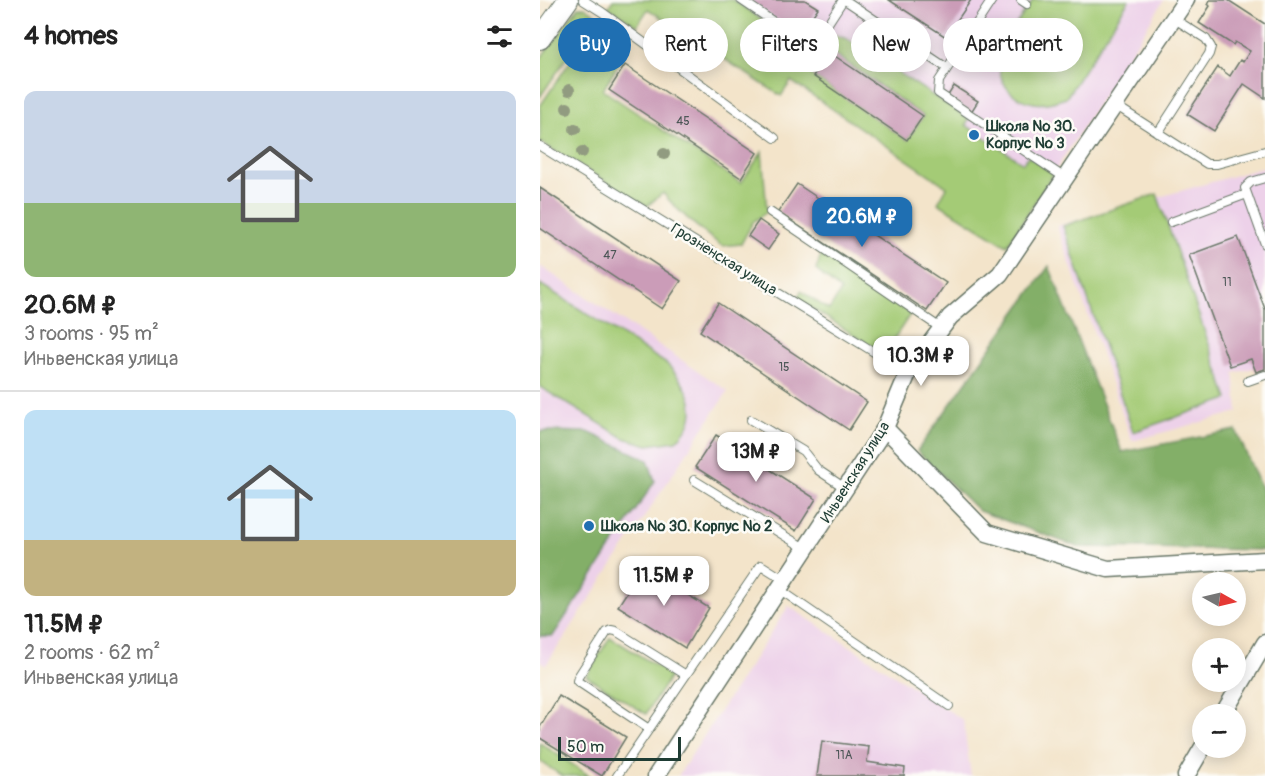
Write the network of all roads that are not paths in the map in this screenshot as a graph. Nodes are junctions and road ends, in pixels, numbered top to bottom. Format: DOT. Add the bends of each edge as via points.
graph roads {
  1 [pos="568,0"];
  2 [pos="583,0"];
  3 [pos="741,0"];
  4 [pos="844,0"];
  5 [pos="992,0"];
  6 [pos="1186,0"];
  7 [pos="980,18"];
  8 [pos="1173,18"];
  9 [pos="540,39"];
  10 [pos="943,65"];
  11 [pos="945,72"];
  12 [pos="1115,105"];
  13 [pos="1158,133"];
  14 [pos="775,138"];
  15 [pos="540,146"];
  16 [pos="1265,151"];
  17 [pos="1065,178"];
  18 [pos="1265,178"];
  19 [pos="1247,194"];
  20 [pos="770,212"];
  21 [pos="1171,222"];
  22 [pos="1265,244"];
  23 [pos="942,329"];
  24 [pos="908,373"];
  25 [pos="1265,375"];
  26 [pos="1248,381"];
  27 [pos="752,420"];
  28 [pos="885,428"];
  29 [pos="694,480"];
  30 [pos="845,488"];
  31 [pos="806,549"];
  32 [pos="1265,560"];
  33 [pos="782,584"];
  34 [pos="1265,643"];
  35 [pos="686,675"];
  36 [pos="1229,704"];
  37 [pos="950,705"];
  38 [pos="649,729"];
  39 [pos="1197,758"];
  40 [pos="617,776"];
  41 [pos="656,776"];
  42 [pos="1186,776"];
  1 -- 9 [label="street"];
  2 -- 14 [label="lane"];
  3 -- 4 [label="lane" via="808,43 819,37"];
  4 -- 10 [label="lane"];
  5 -- 7 [label="lane"];
  6 -- 8 [label="street, Иньвенская улица"];
  8 -- 12 [label="street, Иньвенская улица"];
  8 -- 13 [label="lane" via="1206,39 1211,47"];
  11 -- 17 [label="lane" via="938,93"];
  12 -- 13 [label="lane"];
  12 -- 17 [label="street, Иньвенская улица"];
  13 -- 16 [label="lane" via="1212,165"];
  15 -- 24 [label="lane, Грозненская улица"];
  17 -- 23 [label="street, Иньвенская улица" via="1000,274 950,317"];
  18 -- 19 [label="lane" via="1248,184"];
  19 -- 21 [label="lane"];
  19 -- 22 [label="lane"];
  20 -- 23 [label="lane"];
  23 -- 24 [label="street, Иньвенская улица"];
  24 -- 28 [label="street, Иньвенская улица"];
  25 -- 26 [label="lane"];
  27 -- 30 [label="lane" via="803,451 818,471"];
  28 -- 30 [label="street, Иньвенская улица"];
  28 -- 32 [label="street" via="987,532 1108,569"];
  29 -- 31 [label="lane"];
  30 -- 31 [label="street, Иньвенская улица"];
  31 -- 33 [label="street, Иньвенская улица"];
  33 -- 35 [label="lane" via="761,565"];
  33 -- 37 [label="lane"];
  33 -- 41 [label="street, Иньвенская улица"];
  34 -- 36 [label="street"];
  35 -- 38 [label="lane"];
  35 -- 38 [label="lane" via="616,631 607,632 577,681"];
  38 -- 40 [label="lane"];
  39 -- 42 [label="street"];
}
